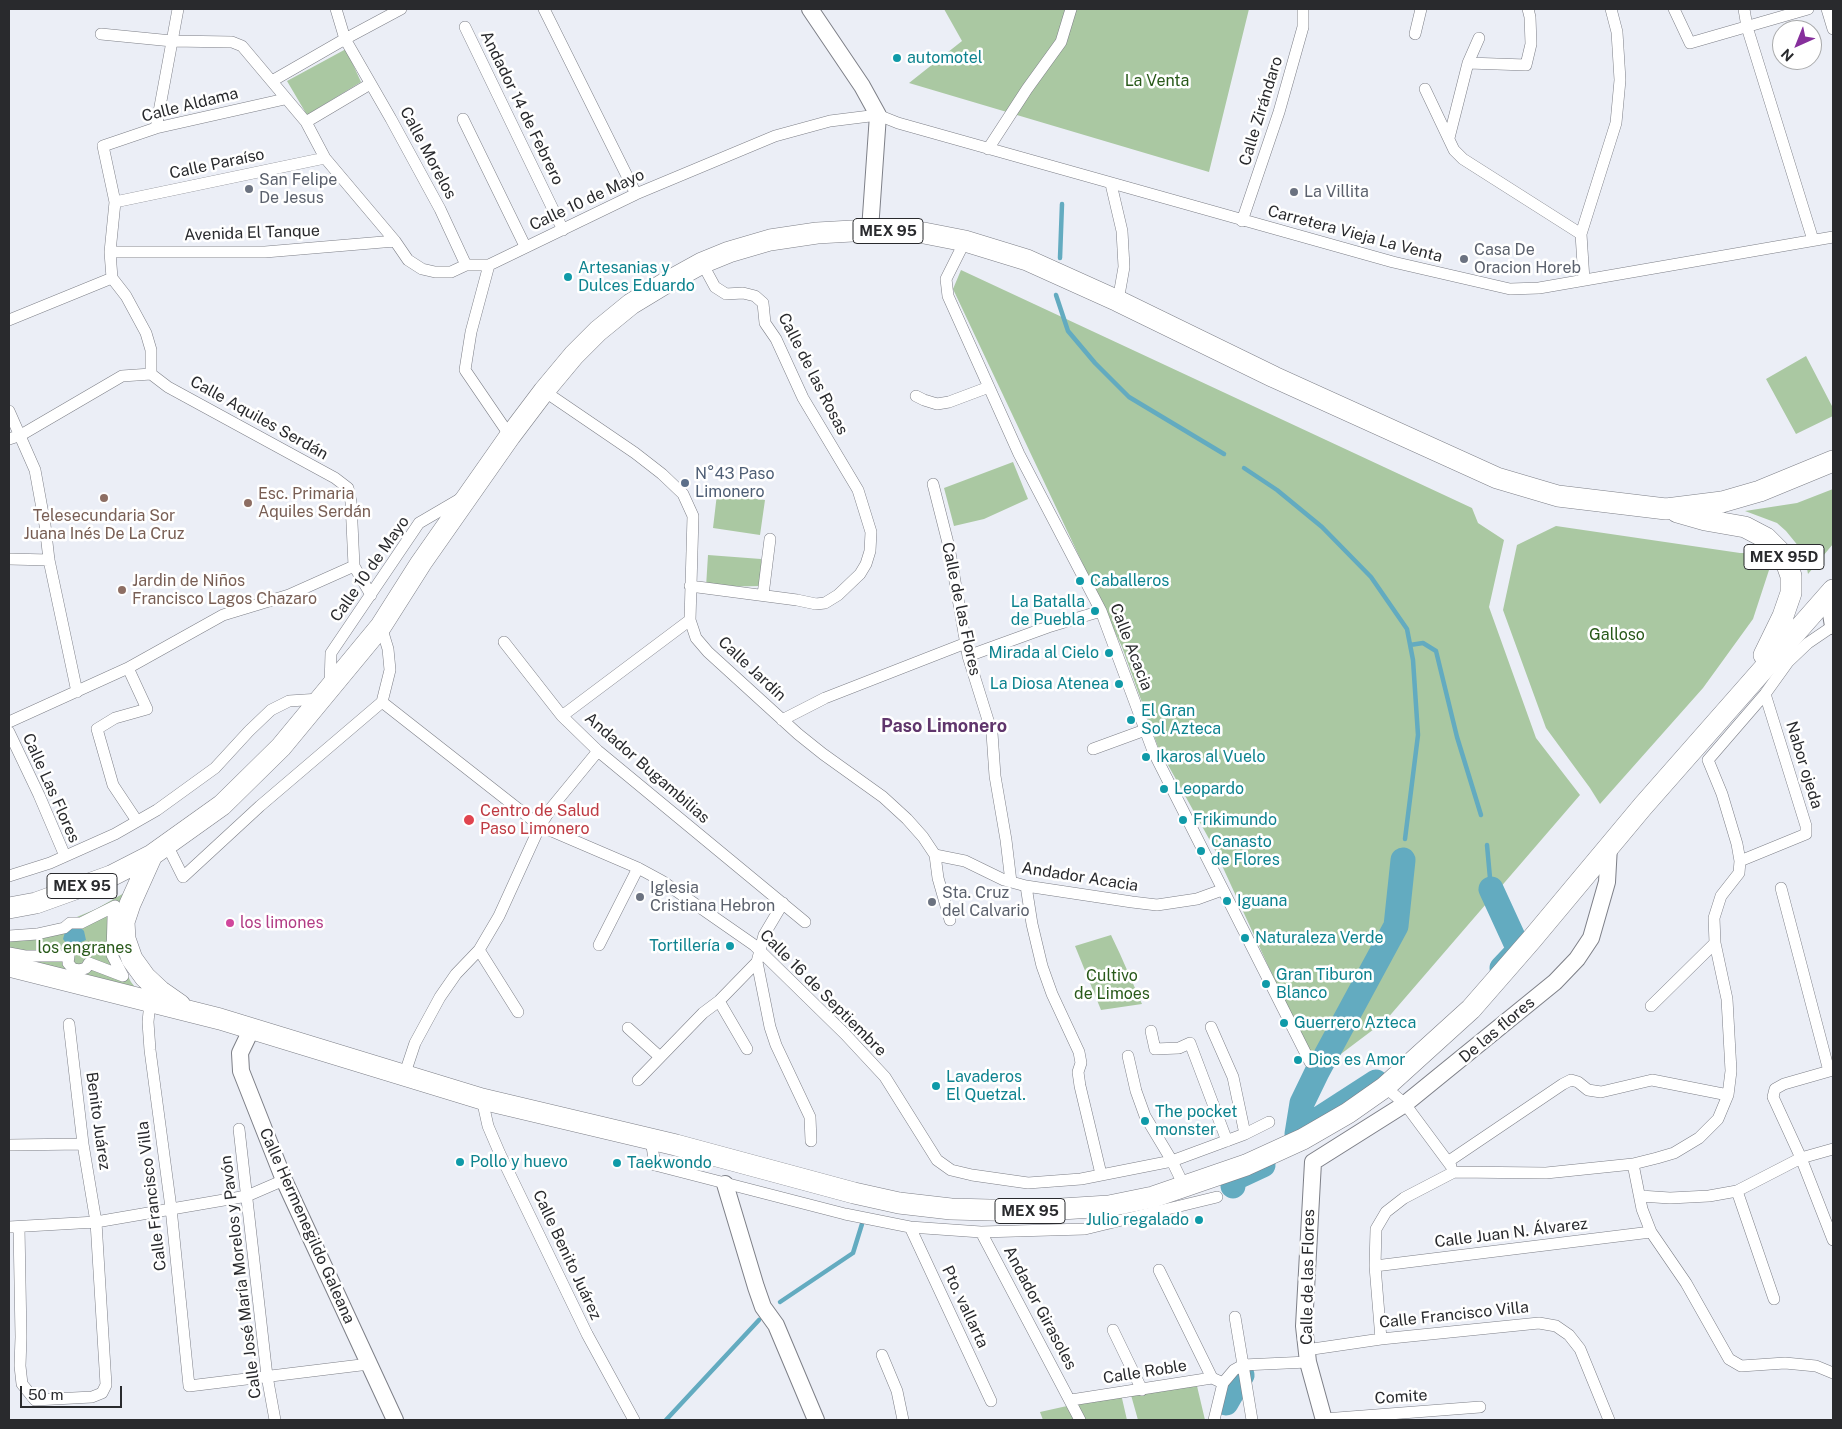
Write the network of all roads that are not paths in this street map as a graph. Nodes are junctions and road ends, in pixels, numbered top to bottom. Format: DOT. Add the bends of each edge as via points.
graph roads {
  1 [pos="178,9"];
  2 [pos="336,9"];
  3 [pos="402,9"];
  4 [pos="544,9"];
  5 [pos="810,9"];
  6 [pos="1072,9"];
  7 [pos="1303,9"];
  8 [pos="1420,9"];
  9 [pos="1528,9"];
  10 [pos="1612,9"];
  11 [pos="1674,9"];
  12 [pos="1744,9"];
  13 [pos="1808,9"];
  14 [pos="1827,9"];
  15 [pos="465,27"];
  16 [pos="1747,27"];
  17 [pos="1833,29"];
  18 [pos="101,34"];
  19 [pos="1415,34"];
  20 [pos="1479,38"];
  21 [pos="345,39"];
  22 [pos="172,41"];
  23 [pos="1468,63"];
  24 [pos="272,81"];
  25 [pos="370,84"];
  26 [pos="1424,89"];
  27 [pos="285,100"];
  28 [pos="878,114"];
  29 [pos="463,119"];
  30 [pos="306,122"];
  31 [pos="156,128"];
  32 [pos="1449,138"];
  33 [pos="988,149"];
  34 [pos="325,158"];
  35 [pos="1111,184"];
  36 [pos="636,194"];
  37 [pos="115,202"];
  38 [pos="1242,220"];
  39 [pos="563,230"];
  40 [pos="870,230"];
  41 [pos="1581,234"];
  42 [pos="1833,238"];
  43 [pos="1813,240"];
  44 [pos="395,241"];
  45 [pos="965,241"];
  46 [pos="525,246"];
  47 [pos="110,252"];
  48 [pos="702,263"];
  49 [pos="466,265"];
  50 [pos="489,265"];
  51 [pos="112,278"];
  52 [pos="1584,280"];
  53 [pos="1118,301"];
  54 [pos="9,320"];
  55 [pos="151,374"];
  56 [pos="989,386"];
  57 [pos="544,391"];
  58 [pos="916,396"];
  59 [pos="9,411"];
  60 [pos="21,435"];
  61 [pos="510,436"];
  62 [pos="9,439"];
  63 [pos="1833,461"];
  64 [pos="933,484"];
  65 [pos="472,492"];
  66 [pos="1666,509"];
  67 [pos="770,539"];
  68 [pos="9,559"];
  69 [pos="49,560"];
  70 [pos="354,566"];
  71 [pos="690,586"];
  72 [pos="1831,593"];
  73 [pos="371,595"];
  74 [pos="763,595"];
  75 [pos="1101,611"];
  76 [pos="690,620"];
  77 [pos="381,626"];
  78 [pos="1833,626"];
  79 [pos="504,642"];
  80 [pos="966,643"];
  81 [pos="968,656"];
  82 [pos="128,668"];
  83 [pos="1760,686"];
  84 [pos="77,692"];
  85 [pos="326,694"];
  86 [pos="382,702"];
  87 [pos="562,716"];
  88 [pos="782,720"];
  89 [pos="9,722"];
  90 [pos="1145,730"];
  91 [pos="9,732"];
  92 [pos="1093,749"];
  93 [pos="598,751"];
  94 [pos="137,821"];
  95 [pos="540,826"];
  96 [pos="1608,846"];
  97 [pos="160,850"];
  98 [pos="935,855"];
  99 [pos="64,856"];
  100 [pos="1740,861"];
  101 [pos="638,868"];
  102 [pos="9,876"];
  103 [pos="1011,882"];
  104 [pos="1026,886"];
  105 [pos="1781,888"];
  106 [pos="1222,890"];
  107 [pos="783,904"];
  108 [pos="9,908"];
  109 [pos="950,920"];
  110 [pos="805,922"];
  111 [pos="9,936"];
  112 [pos="1715,943"];
  113 [pos="599,945"];
  114 [pos="479,950"];
  115 [pos="9,954"];
  116 [pos="759,956"];
  117 [pos="9,966"];
  118 [pos="719,1000"];
  119 [pos="150,1002"];
  120 [pos="1651,1006"];
  121 [pos="187,1010"];
  122 [pos="518,1012"];
  123 [pos="69,1024"];
  124 [pos="1211,1027"];
  125 [pos="628,1028"];
  126 [pos="251,1030"];
  127 [pos="1151,1031"];
  128 [pos="747,1049"];
  129 [pos="1128,1056"];
  130 [pos="660,1057"];
  131 [pos="1310,1062"];
  132 [pos="1831,1071"];
  133 [pos="404,1076"];
  134 [pos="638,1080"];
  135 [pos="1385,1087"];
  136 [pos="1728,1095"];
  137 [pos="482,1099"];
  138 [pos="1405,1104"];
  139 [pos="1269,1122"];
  140 [pos="239,1129"];
  141 [pos="1245,1134"];
  142 [pos="651,1140"];
  143 [pos="1227,1140"];
  144 [pos="811,1141"];
  145 [pos="83,1144"];
  146 [pos="9,1145"];
  147 [pos="1833,1149"];
  148 [pos="1801,1158"];
  149 [pos="1172,1160"];
  150 [pos="1449,1161"];
  151 [pos="1313,1162"];
  152 [pos="1633,1164"];
  153 [pos="1454,1172"];
  154 [pos="1101,1174"];
  155 [pos="284,1180"];
  156 [pos="725,1184"];
  157 [pos="1185,1188"];
  158 [pos="1737,1191"];
  159 [pos="247,1196"];
  160 [pos="1640,1196"];
  161 [pos="1217,1197"];
  162 [pos="170,1208"];
  163 [pos="96,1222"];
  164 [pos="1831,1226"];
  165 [pos="14,1227"];
  166 [pos="910,1227"];
  167 [pos="981,1232"];
  168 [pos="1651,1232"];
  169 [pos="1833,1240"];
  170 [pos="1375,1266"];
  171 [pos="1159,1270"];
  172 [pos="1774,1299"];
  173 [pos="1235,1317"];
  174 [pos="1112,1330"];
  175 [pos="1381,1339"];
  176 [pos="882,1355"];
  177 [pos="1307,1356"];
  178 [pos="369,1364"];
  179 [pos="1243,1365"];
  180 [pos="1833,1373"];
  181 [pos="267,1376"];
  182 [pos="1212,1378"];
  183 [pos="1224,1382"];
  184 [pos="1142,1390"];
  185 [pos="1071,1400"];
  186 [pos="991,1401"];
  187 [pos="1480,1407"];
  188 [pos="275,1420"];
  189 [pos="395,1420"];
  190 [pos="634,1420"];
  191 [pos="816,1420"];
  192 [pos="903,1420"];
  193 [pos="1080,1420"];
  194 [pos="1214,1420"];
  195 [pos="1252,1420"];
  196 [pos="1324,1420"];
  197 [pos="1610,1420"];
  1 -- 22 [label="street"];
  2 -- 21 [label="street, Calle Morelos"];
  3 -- 21 [label="street"];
  4 -- 36 [label="street"];
  5 -- 28 [label="street"];
  6 -- 33 [label="street" via="1061,42"];
  7 -- 38 [label="street, Calle Zirándaro" via="1303,26 1280,112"];
  8 -- 19 [label="street"];
  9 -- 23 [label="street" via="1531,44 1526,65"];
  10 -- 41 [label="street" via="1620,80 1616,123"];
  11 -- 16 [label="street" via="1690,42"];
  12 -- 16 [label="street"];
  13 -- 16 [label="street"];
  14 -- 17 [label="street"];
  15 -- 39 [label="street, Andador 14 de Febrero"];
  16 -- 43 [label="street"];
  18 -- 22 [label="street"];
  20 -- 23 [label="street"];
  21 -- 24 [label="street"];
  21 -- 25 [label="street, Calle Morelos"];
  22 -- 24 [label="street" via="232,42 242,46"];
  22 -- 31 [label="street"];
  23 -- 32 [label="street"];
  24 -- 27 [label="street"];
  25 -- 30 [label="street"];
  25 -- 49 [label="street, Calle Morelos" via="440,209"];
  26 -- 32 [label="street"];
  27 -- 30 [label="street"];
  27 -- 31 [label="street, Calle Aldama"];
  28 -- 33 [label="street, Carretera Vieja La Venta" via="898,123"];
  28 -- 36 [label="street, Calle 10 de Mayo" via="830,121 775,136"];
  28 -- 40 [label="street"];
  29 -- 46 [label="street"];
  30 -- 34 [label="street"];
  31 -- 37 [label="street, Calle Aldama" via="103,146"];
  32 -- 41 [label="street" via="1454,150 1472,166"];
  33 -- 35 [label="street, Carretera Vieja La Venta"];
  34 -- 37 [label="street, Calle Paraíso"];
  34 -- 44 [label="street"];
  35 -- 38 [label="street, Carretera Vieja La Venta"];
  35 -- 53 [label="street" via="1122,231 1124,267"];
  36 -- 39 [label="street, Calle 10 de Mayo"];
  37 -- 47 [label="street"];
  38 -- 52 [label="street, Carretera Vieja La Venta" via="1393,262 1510,289 1539,288"];
  39 -- 46 [label="street, Calle 10 de Mayo"];
  40 -- 45 [label="highway, MEX 95" via="924,233"];
  40 -- 48 [label="highway, MEX 95" via="770,240"];
  41 -- 52 [label="street"];
  42 -- 43 [label="street, Carretera Vieja La Venta"];
  43 -- 52 [label="street, Carretera Vieja La Venta"];
  44 -- 47 [label="street, Avenida El Tanque" via="265,252"];
  44 -- 49 [label="street" via="408,260 422,269 451,272"];
  45 -- 53 [label="highway, MEX 95" via="1027,260"];
  45 -- 56 [label="street, Calle Acacia" via="946,279 948,296"];
  46 -- 50 [label="street, Calle 10 de Mayo"];
  47 -- 51 [label="street"];
  48 -- 57 [label="highway, MEX 95" via="631,304 598,331"];
  48 -- 74 [label="street, Calle de las Rosas" via="715,287 726,294 755,296 763,303 765,324 858,490 871,532 870,551 860,574 826,603"];
  49 -- 50 [label="street"];
  50 -- 61 [label="street" via="465,370"];
  51 -- 54 [label="street"];
  51 -- 55 [label="street" via="146,333 151,350"];
  53 -- 66 [label="highway, MEX 95" via="1274,377 1497,478 1558,496"];
  55 -- 60 [label="street" via="122,376"];
  55 -- 70 [label="street, Calle Aquiles Serdán" via="168,387 348,488 352,502"];
  56 -- 58 [label="street" via="937,404"];
  56 -- 75 [label="street, Calle Acacia" via="1019,454"];
  57 -- 61 [label="highway, MEX 95"];
  57 -- 71 [label="street, Calle Jardín" via="635,453 683,494 693,516"];
  59 -- 60 [label="street"];
  60 -- 62 [label="street"];
  60 -- 69 [label="street" via="35,470"];
  61 -- 65 [label="highway, MEX 95"];
  63 -- 66 [label="highway, MEX 95" via="1760,491 1722,502"];
  64 -- 80 [label="street, Calle de las Flores"];
  65 -- 73 [label="street, Calle 10 de Mayo" via="419,524"];
  65 -- 77 [label="highway, MEX 95"];
  66 -- 83 [label="highway, MEX 95D" via="1745,527 1766,538 1784,556 1791,576 1791,594"];
  67 -- 74 [label="street"];
  68 -- 69 [label="street"];
  69 -- 84 [label="street"];
  70 -- 73 [label="street, Calle Aquiles Serdán"];
  70 -- 82 [label="street" via="289,595 223,615"];
  71 -- 74 [label="street, Calle de las Rosas"];
  71 -- 76 [label="street, Calle Jardín"];
  72 -- 78 [label="street"];
  72 -- 83 [label="highway, MEX 95"];
  73 -- 85 [label="street, Calle 10 de Mayo" via="331,653"];
  75 -- 81 [label="street"];
  75 -- 90 [label="street, Calle Acacia"];
  76 -- 87 [label="street"];
  76 -- 88 [label="street, Calle Jardín" via="696,638 708,652"];
  77 -- 85 [label="highway, MEX 95"];
  77 -- 86 [label="street" via="390,670"];
  78 -- 83 [label="street" via="1808,643"];
  79 -- 87 [label="street, Andador Bugambilias"];
  80 -- 81 [label="street, Calle de las Flores"];
  80 -- 88 [label="street" via="826,698"];
  81 -- 103 [label="street, Calle de las Flores" via="992,733"];
  82 -- 84 [label="street"];
  82 -- 94 [label="street" via="147,709 115,718 97,729 113,785"];
  83 -- 96 [label="highway, MEX 95"];
  83 -- 100 [label="street" via="1708,760 1738,844"];
  83 -- 100 [label="street, Nabor ojeda" via="1806,834"];
  84 -- 89 [label="street"];
  85 -- 94 [label="street" via="288,701 271,710 215,768"];
  85 -- 97 [label="highway, MEX 95" via="265,764 222,806"];
  86 -- 95 [label="street, Calle 16 de Septiembre"];
  86 -- 97 [label="street" via="183,877"];
  87 -- 93 [label="street, Andador Bugambilias"];
  88 -- 98 [label="street, Calle Jardín" via="883,797 907,819"];
  90 -- 92 [label="street"];
  90 -- 106 [label="street, Calle Acacia"];
  91 -- 99 [label="street, Calle Las Flores"];
  93 -- 95 [label="street"];
  93 -- 107 [label="street, Andador Bugambilias"];
  94 -- 99 [label="street"];
  95 -- 101 [label="street, Calle 16 de Septiembre"];
  95 -- 114 [label="street" via="524,865"];
  96 -- 135 [label="highway, MEX 95" via="1471,1009"];
  96 -- 138 [label="street, De las flores" via="1607,882 1591,938 1577,959 1555,982"];
  97 -- 108 [label="highway, MEX 95" via="111,876 36,903"];
  97 -- 121 [label="highway" via="130,904 124,922 126,939 132,959 145,977 160,992"];
  98 -- 103 [label="street, Andador Acacia" via="965,861"];
  98 -- 109 [label="street"];
  99 -- 102 [label="street"];
  100 -- 112 [label="street" via="1738,873 1721,896 1714,918"];
  101 -- 113 [label="street"];
  101 -- 116 [label="street, Calle 16 de Septiembre" via="662,880"];
  103 -- 104 [label="street, Andador Acacia"];
  104 -- 106 [label="street, Andador Acacia" via="1157,905 1197,899"];
  104 -- 154 [label="street" via="1042,966 1079,1052 1080,1086"];
  105 -- 132 [label="street"];
  106 -- 131 [label="street, Calle Acacia"];
  107 -- 110 [label="street, Andador Bugambilias"];
  107 -- 116 [label="street" via="764,935"];
  111 -- 115 [label="street" via="38,934 64,928 70,923 81,924 116,906 112,955 123,976 89,963 86,968 73,969 68,963 69,956"];
  112 -- 120 [label="street"];
  112 -- 136 [label="street" via="1727,999 1731,1071"];
  114 -- 122 [label="street"];
  114 -- 133 [label="street" via="440,997 415,1042"];
  116 -- 118 [label="street"];
  116 -- 144 [label="street" via="770,1026 810,1117"];
  116 -- 154 [label="street, Calle 16 de Septiembre" via="845,1034 885,1077 937,1160 951,1170 1028,1183 1081,1179"];
  117 -- 119 [label="highway, MEX 95"];
  118 -- 128 [label="street"];
  118 -- 130 [label="street"];
  119 -- 121 [label="highway, MEX 95"];
  119 -- 162 [label="street, Calle Francisco Villa" via="150,1050"];
  121 -- 126 [label="highway, MEX 95"];
  123 -- 145 [label="street, Benito Juárez"];
  124 -- 141 [label="street" via="1233,1077"];
  125 -- 130 [label="street"];
  126 -- 133 [label="highway, MEX 95"];
  126 -- 155 [label="street, Calle Hermenegildo Galeana" via="240,1053 242,1071"];
  127 -- 143 [label="street" via="1156,1049 1179,1048 1190,1043"];
  129 -- 149 [label="street" via="1145,1116"];
  130 -- 134 [label="street"];
  132 -- 148 [label="street" via="1775,1089 1773,1097"];
  133 -- 137 [label="highway, MEX 95"];
  135 -- 138 [label="street"];
  135 -- 157 [label="highway, MEX 95" via="1303,1139"];
  136 -- 150 [label="street" via="1652,1080 1601,1092 1588,1090 1571,1080"];
  136 -- 152 [label="street" via="1718,1118 1699,1138 1674,1153"];
  137 -- 142 [label="highway, MEX 95"];
  137 -- 190 [label="street, Calle Benito Juárez" via="488,1126 500,1154 586,1334"];
  138 -- 150 [label="street"];
  138 -- 151 [label="street, De las flores"];
  139 -- 141 [label="street"];
  140 -- 159 [label="street, Calle José María Morelos y Pavón"];
  141 -- 143 [label="street"];
  142 -- 156 [label="street" via="655,1165"];
  142 -- 157 [label="highway, MEX 95" via="863,1195 952,1209 1029,1211 1109,1206"];
  143 -- 149 [label="street"];
  145 -- 146 [label="street"];
  145 -- 163 [label="street, Benito Juárez"];
  147 -- 148 [label="street"];
  148 -- 158 [label="street"];
  148 -- 164 [label="street"];
  149 -- 154 [label="street"];
  149 -- 157 [label="street"];
  150 -- 153 [label="street"];
  151 -- 177 [label="street, Calle de las Flores" via="1304,1326"];
  152 -- 153 [label="street" via="1546,1173"];
  152 -- 160 [label="street"];
  153 -- 170 [label="street" via="1404,1198 1386,1212 1376,1230"];
  155 -- 159 [label="street"];
  155 -- 178 [label="street, Calle Hermenegildo Galeana"];
  156 -- 166 [label="street"];
  156 -- 191 [label="street" via="763,1307 776,1325"];
  158 -- 160 [label="street" via="1709,1196"];
  158 -- 172 [label="street"];
  159 -- 162 [label="street"];
  159 -- 181 [label="street, Calle José María Morelos y Pavón"];
  160 -- 168 [label="street"];
  161 -- 167 [label="street" via="1085,1229"];
  162 -- 163 [label="street"];
  162 -- 181 [label="street, Calle Francisco Villa" via="190,1386"];
  163 -- 165 [label="street"];
  163 -- 165 [label="street" via="106,1385 102,1393 92,1397 35,1400 22,1384"];
  164 -- 169 [label="street"];
  166 -- 167 [label="street"];
  166 -- 186 [label="street, Pto. vallarta"];
  167 -- 185 [label="street, Andador Girasoles"];
  168 -- 170 [label="street, Calle Juan N. Álvarez"];
  168 -- 180 [label="street" via="1686,1283 1730,1358 1741,1366 1785,1362 1816,1366"];
  170 -- 175 [label="street"];
  171 -- 182 [label="street"];
  173 -- 179 [label="street"];
  174 -- 184 [label="street"];
  175 -- 177 [label="street, Calle Francisco Villa"];
  175 -- 197 [label="street, Calle Francisco Villa" via="1539,1323 1556,1326 1570,1335 1580,1350"];
  176 -- 192 [label="street"];
  177 -- 179 [label="street, Calle Francisco Villa"];
  177 -- 196 [label="street, Calle de las Flores"];
  178 -- 181 [label="street"];
  178 -- 189 [label="street, Calle Hermenegildo Galeana"];
  179 -- 183 [label="street"];
  179 -- 195 [label="street"];
  181 -- 188 [label="street, Calle José María Morelos y Pavón"];
  182 -- 183 [label="street, Calle Roble"];
  182 -- 184 [label="street, Calle Roble"];
  183 -- 194 [label="street"];
  184 -- 185 [label="street, Calle Roble"];
  185 -- 193 [label="street, Andador Girasoles"];
  187 -- 196 [label="street, Comite"];
}
